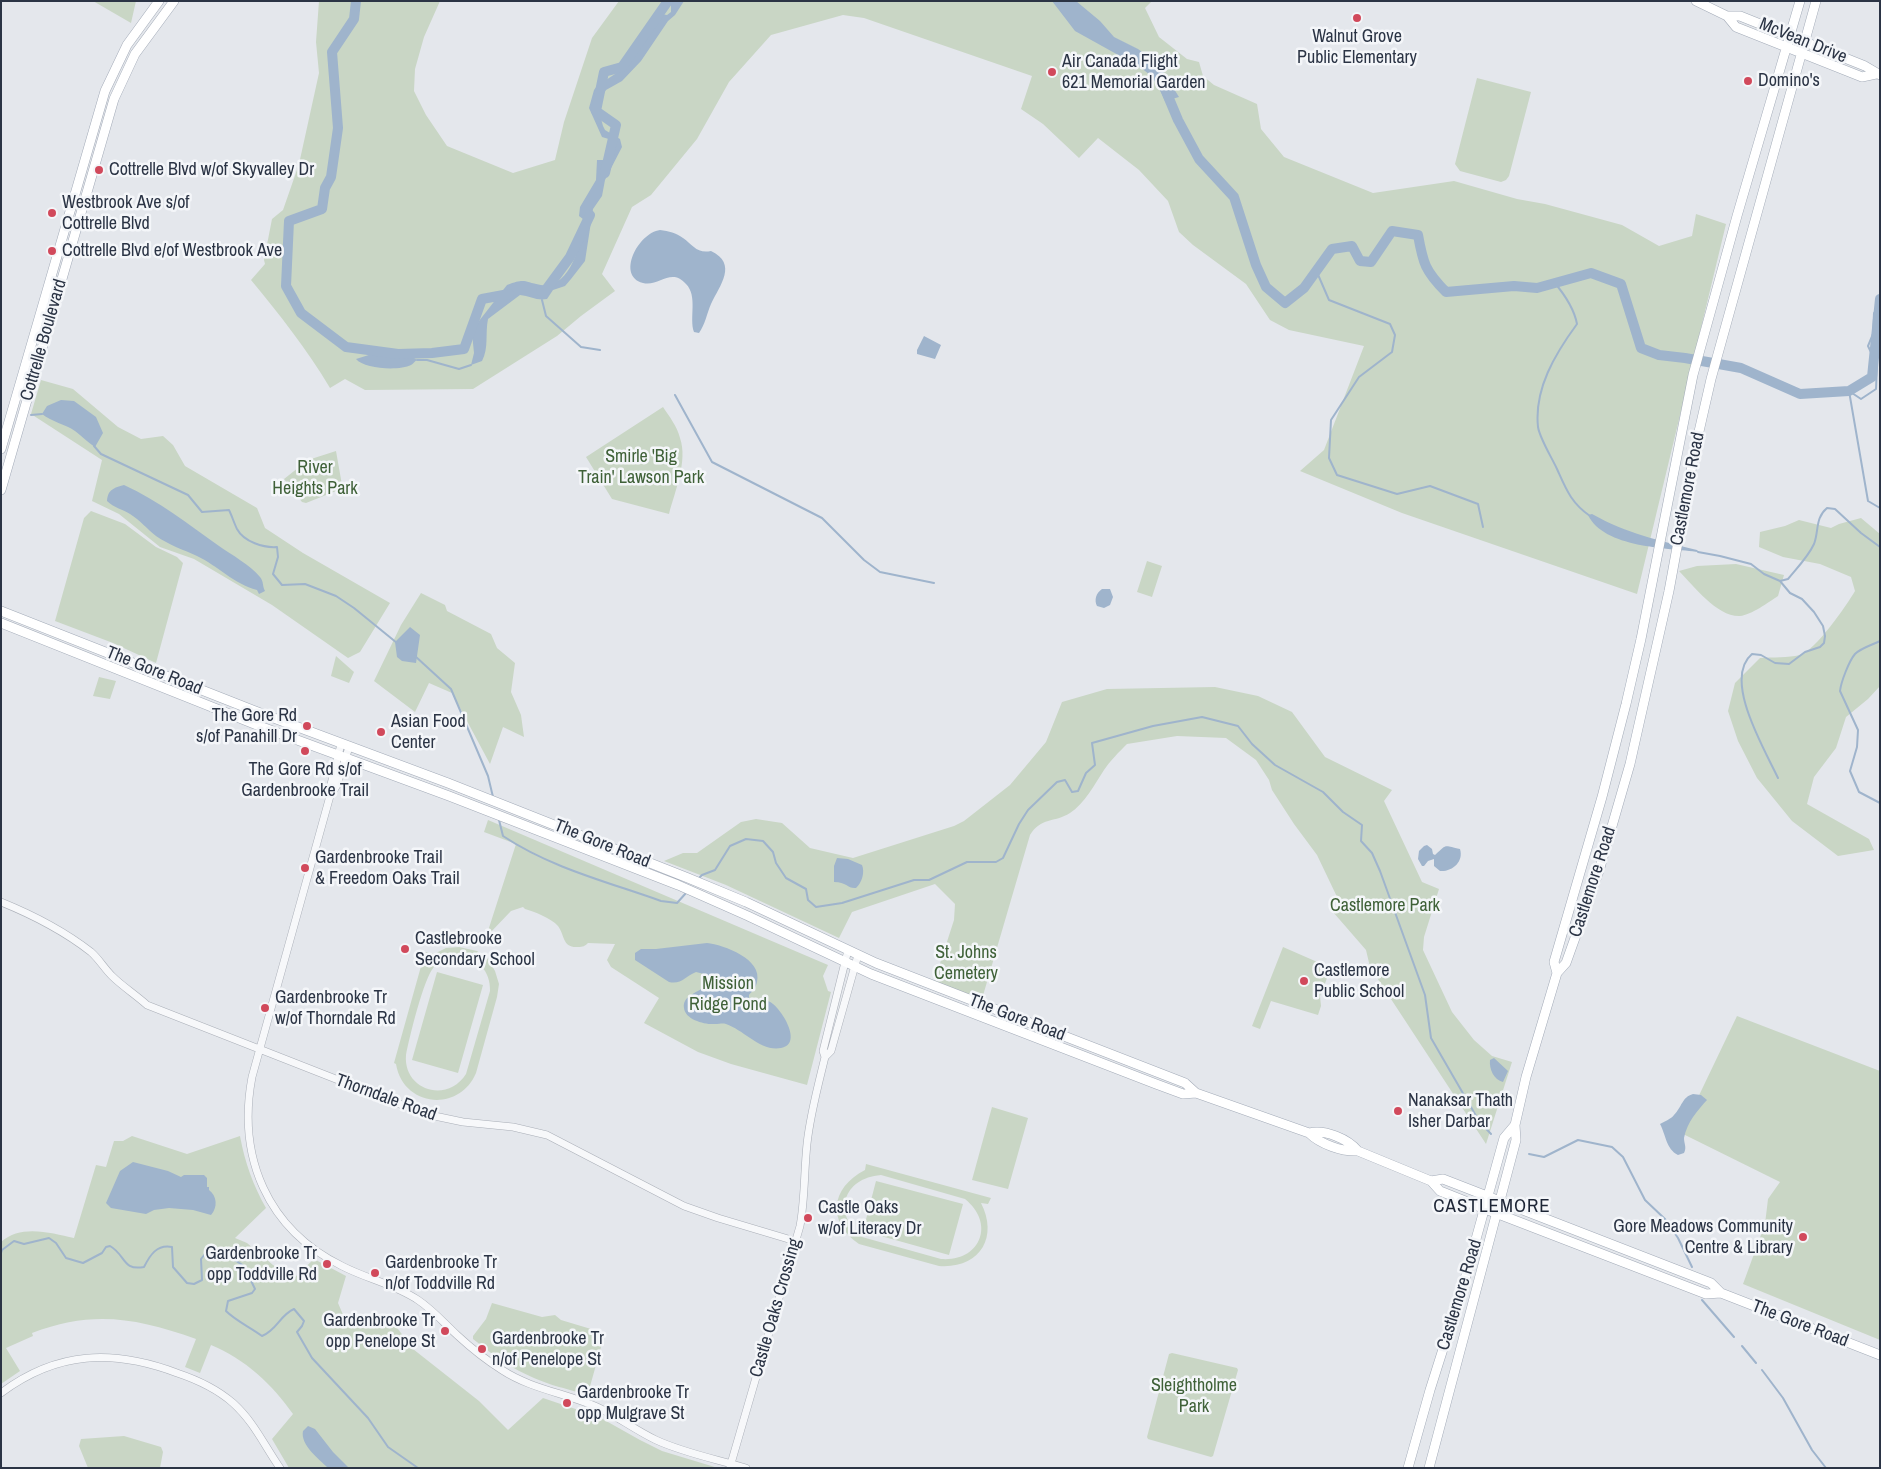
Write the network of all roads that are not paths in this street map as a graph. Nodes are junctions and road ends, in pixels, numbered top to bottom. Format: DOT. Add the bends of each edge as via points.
graph roads {
  1 [pos="159,1"];
  2 [pos="174,1"];
  3 [pos="1696,1"];
  4 [pos="1800,1"];
  5 [pos="1816,1"];
  6 [pos="1727,16"];
  7 [pos="1790,36"];
  8 [pos="1804,42"];
  9 [pos="1786,47"];
  10 [pos="1801,53"];
  11 [pos="1878,75"];
  12 [pos="1718,286"];
  13 [pos="1734,291"];
  14 [pos="1,450"];
  15 [pos="1,490"];
  16 [pos="1651,588"];
  17 [pos="1669,591"];
  18 [pos="1,611"];
  19 [pos="1,623"];
  20 [pos="1641,639"];
  21 [pos="1658,642"];
  22 [pos="133,663"];
  23 [pos="128,674"];
  24 [pos="241,706"];
  25 [pos="236,717"];
  26 [pos="345,745"];
  27 [pos="342,756"];
  28 [pos="1,902"];
  29 [pos="848,950"];
  30 [pos="858,955"];
  31 [pos="846,962"];
  32 [pos="855,966"];
  33 [pos="1557,973"];
  34 [pos="259,1049"];
  35 [pos="825,1057"];
  36 [pos="1196,1093"];
  37 [pos="1515,1125"];
  38 [pos="1431,1181"];
  39 [pos="1488,1198"];
  40 [pos="1500,1202"];
  41 [pos="1486,1209"];
  42 [pos="1497,1214"];
  43 [pos="796,1241"];
  44 [pos="1671,1267"];
  45 [pos="1666,1279"];
  46 [pos="1721,1293"];
  47 [pos="1880,1355"];
  48 [pos="1,1393"];
  49 [pos="731,1466"];
  50 [pos="280,1468"];
  51 [pos="746,1468"];
  52 [pos="1408,1468"];
  53 [pos="1429,1468"];
  1 -- 14 [label="main road, Cottrelle Boulevard" via="127,45 105,91"];
  2 -- 15 [label="main road, Cottrelle Boulevard" via="138,50 114,99"];
  3 -- 6 [label="main road, McVean Drive"];
  4 -- 7 [label="main road, Castlemore Road"];
  5 -- 8 [label="main road, Castlemore Road"];
  6 -- 7 [label="main road, McVean Drive" via="1740,16"];
  6 -- 9 [label="main road, McVean Drive" via="1736,27"];
  7 -- 8 [label="main road, McVean Drive"];
  7 -- 9 [label="main road, Castlemore Road"];
  8 -- 10 [label="main road, Castlemore Road"];
  8 -- 11 [label="main road, McVean Drive" via="1865,66"];
  9 -- 10 [label="main road, McVean Drive"];
  9 -- 12 [label="main road, Castlemore Road"];
  10 -- 11 [label="main road, McVean Drive" via="1862,77"];
  10 -- 13 [label="main road, Castlemore Road"];
  12 -- 13 [label="main road"];
  12 -- 16 [label="main road, Castlemore Road" via="1694,375"];
  13 -- 17 [label="main road, Castlemore Road" via="1711,379"];
  16 -- 17 [label="main road"];
  16 -- 20 [label="main road, Castlemore Road"];
  17 -- 21 [label="main road, Castlemore Road"];
  18 -- 22 [label="main road, The Gore Road"];
  19 -- 23 [label="main road, The Gore Road"];
  20 -- 21 [label="main road"];
  20 -- 33 [label="main road, Castlemore Road" via="1602,797 1554,962"];
  21 -- 33 [label="main road, Castlemore Road" via="1630,764 1599,871 1566,963"];
  22 -- 23 [label="main road"];
  22 -- 24 [label="main road, The Gore Road"];
  23 -- 25 [label="main road, The Gore Road"];
  24 -- 25 [label="main road"];
  24 -- 26 [label="main road, The Gore Road"];
  25 -- 27 [label="main road, The Gore Road"];
  26 -- 27 [label="street"];
  26 -- 29 [label="main road, The Gore Road" via="711,887"];
  27 -- 31 [label="main road, The Gore Road" via="678,885"];
  27 -- 34 [label="street" via="337,785 330,796"];
  28 -- 34 [label="street, Thorndale Road" via="57,928 83,946 112,976 147,1004"];
  29 -- 30 [label="main road, The Gore Road"];
  29 -- 31 [label="street, Castle Oaks Crossing"];
  30 -- 32 [label="street, Castle Oaks Crossing"];
  30 -- 36 [label="main road, The Gore Road" via="915,980 1185,1083"];
  31 -- 32 [label="main road, The Gore Road"];
  31 -- 35 [label="street, Castle Oaks Crossing" via="823,1051"];
  32 -- 35 [label="street, Castle Oaks Crossing" via="831,1052"];
  32 -- 36 [label="main road, The Gore Road" via="1156,1084 1183,1094"];
  33 -- 37 [label="main road, Castlemore Road"];
  34 -- 43 [label="street, Thorndale Road" via="425,1114 547,1135 684,1206"];
  34 -- 49 [label="street" via="247,1102 252,1157 270,1201 303,1240 339,1264 400,1289 418,1300 470,1346 514,1378 596,1406 669,1445"];
  35 -- 43 [label="street, Castle Oaks Crossing" via="808,1133 804,1202"];
  36 -- 38 [label="main road, The Gore Road"];
  37 -- 39 [label="main road, Castlemore Road" via="1504,1138"];
  37 -- 40 [label="main road, Castlemore Road" via="1516,1140"];
  38 -- 39 [label="main road, The Gore Road" via="1443,1179"];
  38 -- 41 [label="main road, The Gore Road" via="1440,1191"];
  39 -- 40 [label="main road, The Gore Road"];
  39 -- 41 [label="main road, Castlemore Road"];
  40 -- 42 [label="main road, Castlemore Road"];
  40 -- 44 [label="main road, The Gore Road"];
  41 -- 42 [label="main road, The Gore Road"];
  41 -- 52 [label="main road, Castlemore Road"];
  42 -- 45 [label="main road, The Gore Road"];
  42 -- 53 [label="main road, Castlemore Road"];
  43 -- 49 [label="street, Castle Oaks Crossing"];
  44 -- 45 [label="main road"];
  44 -- 46 [label="main road, The Gore Road" via="1711,1282"];
  45 -- 46 [label="main road, The Gore Road" via="1706,1294"];
  46 -- 47 [label="main road, The Gore Road"];
  48 -- 50 [label="street" via="34,1373 71,1360 106,1357 149,1363 198,1380 228,1398 256,1428"];
  49 -- 51 [label="street"];
}
